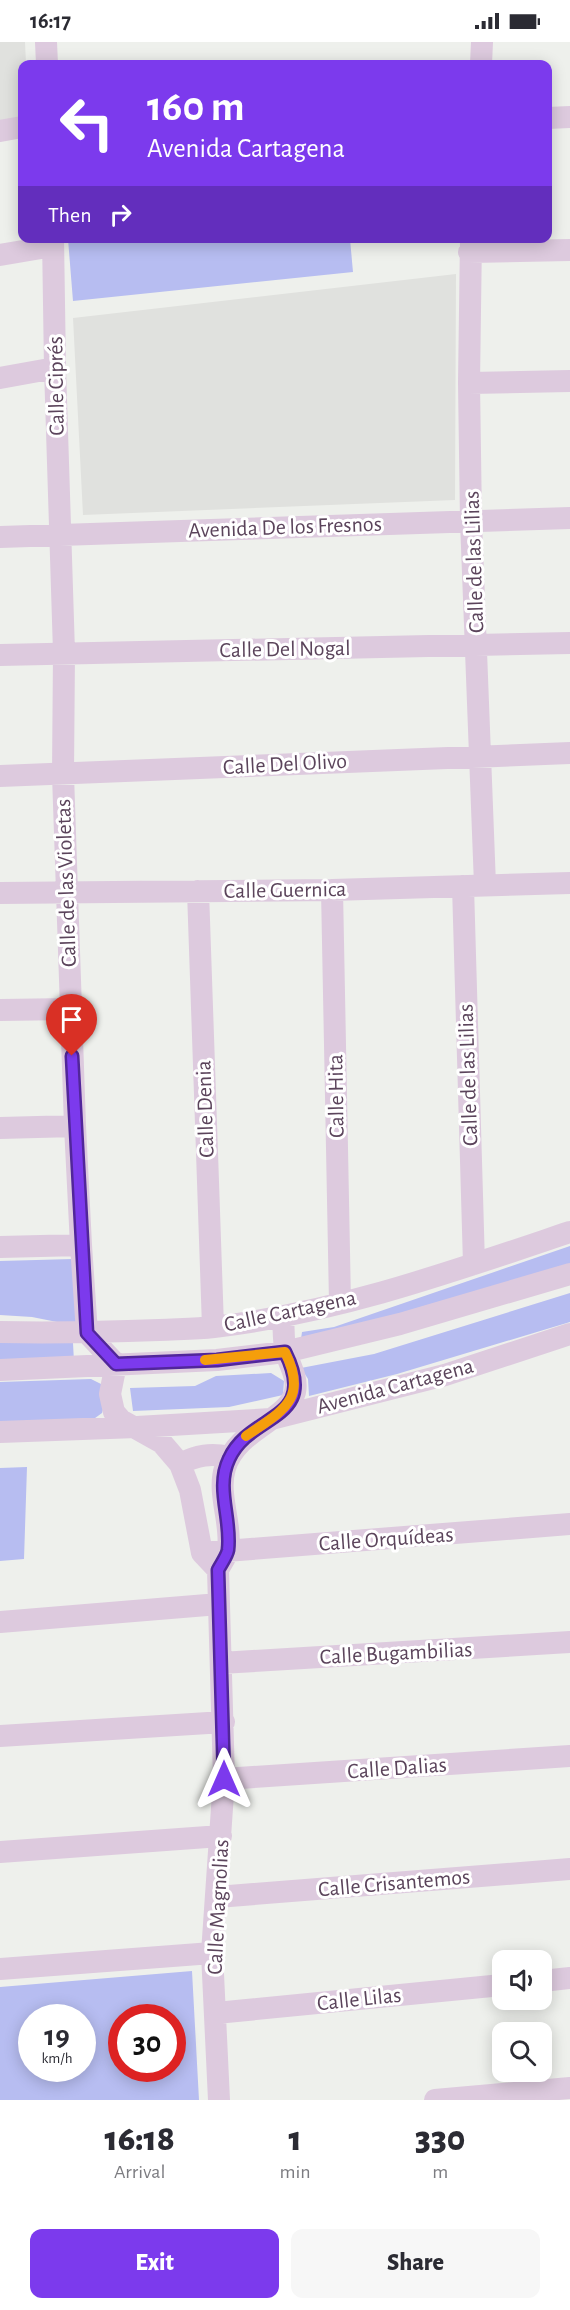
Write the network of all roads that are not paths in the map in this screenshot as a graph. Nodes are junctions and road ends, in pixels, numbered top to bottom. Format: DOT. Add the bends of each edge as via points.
graph roads {
  1 [pos="46,42"];
  2 [pos="482,42"];
  3 [pos="47,60"];
  4 [pos="481,60"];
  5 [pos="570,117"];
  6 [pos="552,118"];
  7 [pos="18,128"];
  8 [pos="0,131"];
  9 [pos="49,243"];
  10 [pos="53,243"];
  11 [pos="470,245"];
  12 [pos="570,250"];
  13 [pos="0,255"];
  14 [pos="55,368"];
  15 [pos="0,378"];
  16 [pos="570,381"];
  17 [pos="469,383"];
  18 [pos="570,518"];
  19 [pos="471,521"];
  20 [pos="60,534"];
  21 [pos="0,537"];
  22 [pos="570,643"];
  23 [pos="477,645"];
  24 [pos="64,652"];
  25 [pos="0,655"];
  26 [pos="570,753"];
  27 [pos="480,755"];
  28 [pos="63,775"];
  29 [pos="0,776"];
  30 [pos="570,883"];
  31 [pos="474,885"];
  32 [pos="332,890"];
  33 [pos="198,891"];
  34 [pos="66,892"];
  35 [pos="0,893"];
  36 [pos="70,1009"];
  37 [pos="0,1010"];
  38 [pos="75,1126"];
  39 [pos="0,1128"];
  40 [pos="570,1232"];
  41 [pos="81,1245"];
  42 [pos="0,1247"];
  43 [pos="474,1264"];
  44 [pos="570,1274"];
  45 [pos="340,1303"];
  46 [pos="283,1316"];
  47 [pos="213,1327"];
  48 [pos="0,1332"];
  49 [pos="87,1333"];
  50 [pos="570,1334"];
  51 [pos="285,1352"];
  52 [pos="116,1364"];
  53 [pos="0,1370"];
  54 [pos="271,1419"];
  55 [pos="137,1427"];
  56 [pos="0,1431"];
  57 [pos="229,1457"];
  58 [pos="180,1464"];
  59 [pos="570,1524"];
  60 [pos="223,1561"];
  61 [pos="219,1604"];
  62 [pos="0,1622"];
  63 [pos="570,1642"];
  64 [pos="221,1663"];
  65 [pos="224,1722"];
  66 [pos="0,1736"];
  67 [pos="570,1756"];
  68 [pos="224,1779"];
  69 [pos="221,1836"];
  70 [pos="0,1852"];
  71 [pos="570,1869"];
  72 [pos="217,1897"];
  73 [pos="213,1953"];
  74 [pos="0,1969"];
  75 [pos="570,1978"];
  76 [pos="552,1980"];
  77 [pos="492,1986"];
  78 [pos="216,2013"];
  79 [pos="570,2088"];
  80 [pos="219,2100"];
  81 [pos="435,2100"];
  1 -- 3 [label="street"];
  2 -- 4 [label="street"];
  5 -- 6 [label="street"];
  7 -- 8 [label="street"];
  9 -- 13 [label="street"];
  10 -- 14 [label="street, Calle Ciprés"];
  11 -- 12 [label="street"];
  11 -- 17 [label="street, Calle de las Lilias"];
  14 -- 15 [label="street"];
  14 -- 20 [label="street, Calle Ciprés"];
  16 -- 17 [label="street"];
  17 -- 19 [label="street, Calle de las Lilias"];
  18 -- 19 [label="street, Avenida De los Fresnos"];
  19 -- 20 [label="street, Avenida De los Fresnos"];
  19 -- 23 [label="street, Calle de las Lilias"];
  20 -- 21 [label="street, Avenida De los Fresnos"];
  20 -- 24 [label="street, Calle de las Violetas"];
  22 -- 23 [label="street, Calle Del Nogal"];
  23 -- 24 [label="street, Calle Del Nogal"];
  23 -- 27 [label="street, Calle de las Lilias"];
  24 -- 25 [label="street, Calle Del Nogal"];
  24 -- 28 [label="street, Calle de las Violetas"];
  26 -- 27 [label="street, Calle Del Olivo"];
  27 -- 28 [label="street, Calle Del Olivo"];
  27 -- 31 [label="street, Calle de las Lilias"];
  28 -- 29 [label="street, Calle Del Olivo"];
  28 -- 34 [label="street, Calle de las Violetas"];
  30 -- 31 [label="street, Calle Guernica"];
  31 -- 32 [label="street, Calle Guernica"];
  31 -- 43 [label="street, Calle de las Lilias"];
  32 -- 33 [label="street, Calle Guernica"];
  32 -- 45 [label="street, Calle Hita"];
  33 -- 34 [label="street, Calle Guernica"];
  33 -- 47 [label="street, Calle Denia"];
  34 -- 35 [label="street, Calle Guernica"];
  34 -- 36 [label="street, Calle de las Violetas"];
  36 -- 37 [label="street"];
  36 -- 38 [label="street, Calle de las Violetas"];
  38 -- 39 [label="street"];
  38 -- 41 [label="street, Calle de las Violetas"];
  40 -- 43 [label="street, Calle Cartagena"];
  41 -- 42 [label="street"];
  41 -- 49 [label="street, Calle de las Violetas"];
  43 -- 45 [label="street, Calle Cartagena"];
  44 -- 51 [label="street" via="400,1324"];
  45 -- 46 [label="street, Calle Cartagena"];
  46 -- 47 [label="street, Calle Cartagena"];
  46 -- 51 [label="street"];
  47 -- 49 [label="street, Calle Cartagena"];
  48 -- 49 [label="street, Calle Cartagena"];
  49 -- 52 [label="street"];
  50 -- 54 [label="street, Avenida Cartagena" via="445,1375"];
  51 -- 52 [label="street" via="217,1360"];
  51 -- 54 [label="street" via="293,1371 295,1391 285,1409"];
  52 -- 53 [label="street"];
  52 -- 55 [label="street" via="110,1394 114,1412"];
  54 -- 55 [label="street, Avenida Cartagena"];
  54 -- 57 [label="street" via="245,1437"];
  55 -- 56 [label="street, Avenida Cartagena"];
  55 -- 58 [label="street" via="162,1443"];
  57 -- 58 [label="street" via="204,1454"];
  57 -- 60 [label="street, Calle Magnolias" via="223,1479"];
  58 -- 60 [label="street, Calle Orquídeas" via="190,1491 202,1553"];
  59 -- 60 [label="street, Calle Orquídeas"];
  60 -- 61 [label="street, Calle Magnolias"];
  61 -- 62 [label="street"];
  61 -- 64 [label="street, Calle Magnolias"];
  63 -- 64 [label="street, Calle Bugambilias"];
  64 -- 65 [label="street, Calle Magnolias"];
  65 -- 66 [label="street"];
  65 -- 68 [label="street, Calle Magnolias"];
  67 -- 68 [label="street, Calle Dalias"];
  68 -- 69 [label="street, Calle Magnolias"];
  69 -- 70 [label="street"];
  69 -- 72 [label="street, Calle Magnolias"];
  71 -- 72 [label="street, Calle Crisantemos"];
  72 -- 73 [label="street, Calle Magnolias"];
  73 -- 74 [label="street"];
  73 -- 78 [label="street, Calle Magnolias"];
  75 -- 76 [label="street"];
  77 -- 78 [label="street, Calle Lilas"];
  78 -- 80 [label="street, Calle Magnolias"];
  79 -- 81 [label="street"];
}
